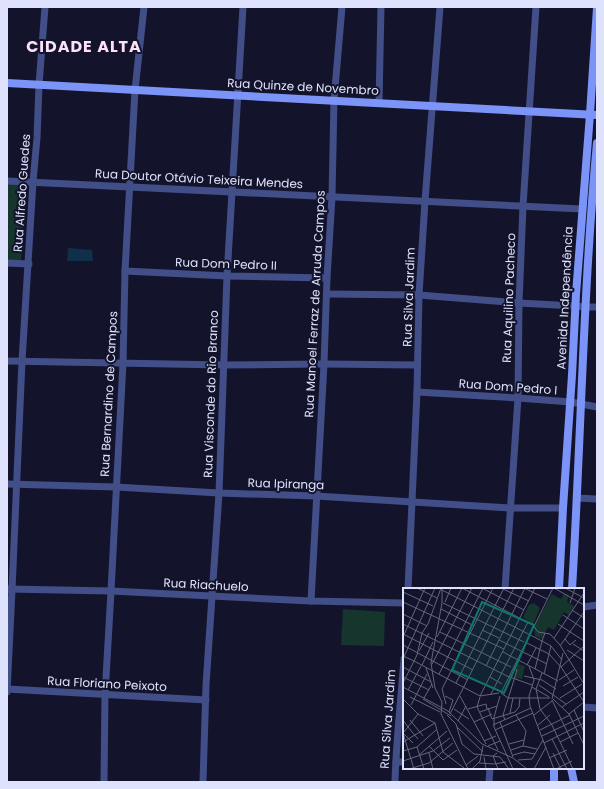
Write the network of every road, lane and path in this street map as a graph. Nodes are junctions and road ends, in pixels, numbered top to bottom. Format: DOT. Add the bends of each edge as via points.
graph roads {
  1 [pos="45,7"];
  2 [pos="144,7"];
  3 [pos="243,7"];
  4 [pos="342,7"];
  5 [pos="381,7"];
  6 [pos="440,7"];
  7 [pos="536,7"];
  8 [pos="597,8"];
  9 [pos="7,84"];
  10 [pos="39,85"];
  11 [pos="135,90"];
  12 [pos="237,95"];
  13 [pos="334,100"];
  14 [pos="379,103"];
  15 [pos="433,106"];
  16 [pos="529,111"];
  17 [pos="593,114"];
  18 [pos="597,143"];
  19 [pos="7,181"];
  20 [pos="33,182"];
  21 [pos="129,187"];
  22 [pos="232,192"];
  23 [pos="332,197"];
  24 [pos="425,201"];
  25 [pos="523,206"];
  26 [pos="594,208"];
  27 [pos="582,209"];
  28 [pos="7,263"];
  29 [pos="29,264"];
  30 [pos="125,271"];
  31 [pos="227,276"];
  32 [pos="327,278"];
  33 [pos="327,294"];
  34 [pos="419,295"];
  35 [pos="519,303"];
  36 [pos="575,306"];
  37 [pos="597,307"];
  38 [pos="586,308"];
  39 [pos="7,361"];
  40 [pos="22,361"];
  41 [pos="122,364"];
  42 [pos="324,364"];
  43 [pos="223,365"];
  44 [pos="417,365"];
  45 [pos="417,392"];
  46 [pos="518,398"];
  47 [pos="571,402"];
  48 [pos="582,405"];
  49 [pos="597,407"];
  50 [pos="7,484"];
  51 [pos="16,485"];
  52 [pos="116,487"];
  53 [pos="218,493"];
  54 [pos="316,496"];
  55 [pos="577,498"];
  56 [pos="597,498"];
  57 [pos="412,502"];
  58 [pos="510,508"];
  59 [pos="563,508"];
  60 [pos="408,588"];
  61 [pos="505,588"];
  62 [pos="559,588"];
  63 [pos="572,588"];
  64 [pos="10,589"];
  65 [pos="111,591"];
  66 [pos="212,596"];
  67 [pos="311,601"];
  68 [pos="403,603"];
  69 [pos="597,606"];
  70 [pos="584,607"];
  71 [pos="7,690"];
  72 [pos="105,695"];
  73 [pos="403,699"];
  74 [pos="206,700"];
  75 [pos="584,708"];
  76 [pos="597,708"];
  77 [pos="396,762"];
  78 [pos="403,762"];
  79 [pos="490,769"];
  80 [pos="554,769"];
  81 [pos="571,769"];
  82 [pos="104,782"];
  83 [pos="203,782"];
  84 [pos="395,782"];
  85 [pos="489,782"];
  86 [pos="554,782"];
  87 [pos="574,782"];
  1 -- 10 [label="street, Rua Alfredo Guedes"];
  2 -- 11 [label="street, Rua Bernardino de Campos"];
  3 -- 12 [label="street, Rua Visconde do Rio Branco"];
  4 -- 13 [label="street, Rua Manoel Ferraz de Arruda Campos"];
  5 -- 14 [label="street"];
  6 -- 15 [label="street, Rua Silva Jardim"];
  7 -- 16 [label="street, Rua Aquilino Pacheco"];
  8 -- 17 [label="main road, Avenida Independência"];
  9 -- 10 [label="main road, Rua Quinze de Novembro"];
  10 -- 11 [label="main road, Rua Quinze de Novembro"];
  10 -- 20 [label="street, Rua Alfredo Guedes"];
  11 -- 12 [label="main road, Rua Quinze de Novembro"];
  11 -- 21 [label="street, Rua Bernardino de Campos"];
  12 -- 13 [label="main road, Rua Quinze de Novembro"];
  12 -- 22 [label="street, Rua Visconde do Rio Branco"];
  13 -- 14 [label="main road, Rua Quinze de Novembro"];
  13 -- 23 [label="street, Rua Manoel Ferraz de Arruda Campos"];
  14 -- 15 [label="main road, Rua Quinze de Novembro"];
  15 -- 16 [label="main road, Rua Quinze de Novembro"];
  15 -- 24 [label="street, Rua Silva Jardim"];
  16 -- 17 [label="main road, Rua Quinze de Novembro"];
  16 -- 25 [label="street, Rua Aquilino Pacheco"];
  17 -- 27 [label="main road, Avenida Independência"];
  18 -- 26 [label="main road, Avenida Independência"];
  19 -- 20 [label="street, Rua Doutor Otávio Teixeira Mendes"];
  20 -- 21 [label="street, Rua Doutor Otávio Teixeira Mendes"];
  20 -- 29 [label="street, Rua Alfredo Guedes"];
  21 -- 22 [label="street, Rua Doutor Otávio Teixeira Mendes"];
  21 -- 30 [label="street, Rua Bernardino de Campos"];
  22 -- 23 [label="street, Rua Doutor Otávio Teixeira Mendes"];
  22 -- 31 [label="street, Rua Visconde do Rio Branco"];
  23 -- 24 [label="street, Rua Doutor Otávio Teixeira Mendes"];
  23 -- 32 [label="street, Rua Manoel Ferraz de Arruda Campos"];
  24 -- 25 [label="street, Rua Doutor Otávio Teixeira Mendes"];
  24 -- 34 [label="street, Rua Silva Jardim"];
  25 -- 27 [label="street, Rua Doutor Otávio Teixeira Mendes"];
  25 -- 35 [label="street, Rua Aquilino Pacheco"];
  26 -- 38 [label="main road, Avenida Independência"];
  27 -- 36 [label="main road, Avenida Independência"];
  28 -- 29 [label="street"];
  29 -- 40 [label="street, Rua Alfredo Guedes"];
  30 -- 31 [label="street, Rua Dom Pedro II"];
  30 -- 41 [label="street, Rua Bernardino de Campos"];
  31 -- 32 [label="street, Rua Dom Pedro II"];
  31 -- 43 [label="street, Rua Visconde do Rio Branco"];
  32 -- 33 [label="street, Rua Manoel Ferraz de Arruda Campos"];
  33 -- 34 [label="street"];
  33 -- 42 [label="street, Rua Manoel Ferraz de Arruda Campos"];
  34 -- 35 [label="street"];
  34 -- 44 [label="street, Rua Silva Jardim"];
  35 -- 36 [label="street"];
  35 -- 46 [label="street, Rua Aquilino Pacheco"];
  36 -- 38 [label="street"];
  36 -- 47 [label="main road, Avenida Independência"];
  37 -- 38 [label="street"];
  38 -- 48 [label="main road, Avenida Independência"];
  39 -- 40 [label="street"];
  40 -- 41 [label="street"];
  40 -- 51 [label="street, Rua Alfredo Guedes"];
  41 -- 43 [label="street"];
  41 -- 52 [label="street, Rua Bernardino de Campos"];
  42 -- 43 [label="street"];
  42 -- 44 [label="street"];
  42 -- 54 [label="street, Rua Manoel Ferraz de Arruda Campos"];
  43 -- 53 [label="street, Rua Visconde do Rio Branco"];
  44 -- 45 [label="street, Rua Silva Jardim"];
  45 -- 46 [label="street, Rua Dom Pedro I"];
  45 -- 57 [label="street, Rua Silva Jardim"];
  46 -- 47 [label="street, Rua Dom Pedro I"];
  46 -- 58 [label="street, Rua Aquilino Pacheco"];
  47 -- 48 [label="street, Rua Dom Pedro I"];
  47 -- 59 [label="main road, Avenida Independência"];
  48 -- 49 [label="street, Rua Dom Pedro I"];
  48 -- 55 [label="main road, Avenida Independência"];
  50 -- 51 [label="street, Rua Ipiranga"];
  51 -- 52 [label="street, Rua Ipiranga"];
  51 -- 64 [label="street, Rua Alfredo Guedes"];
  52 -- 53 [label="street, Rua Ipiranga"];
  52 -- 65 [label="street, Rua Bernardino de Campos"];
  53 -- 54 [label="street, Rua Ipiranga"];
  53 -- 66 [label="street, Rua Visconde do Rio Branco"];
  54 -- 57 [label="street, Rua Ipiranga"];
  54 -- 67 [label="street, Rua Manoel Ferraz de Arruda Campos"];
  55 -- 56 [label="street"];
  55 -- 63 [label="main road, Avenida Independência"];
  57 -- 58 [label="street, Rua Ipiranga"];
  57 -- 60 [label="street, Rua Silva Jardim"];
  58 -- 59 [label="street, Rua Ipiranga"];
  58 -- 61 [label="street, Rua Aquilino Pacheco"];
  59 -- 62 [label="main road, Avenida Independência"];
  64 -- 65 [label="street, Rua Riachuelo"];
  64 -- 71 [label="street, Rua Alfredo Guedes"];
  65 -- 66 [label="street, Rua Riachuelo"];
  65 -- 72 [label="street, Rua Bernardino de Campos"];
  66 -- 67 [label="street, Rua Riachuelo"];
  66 -- 74 [label="street, Rua Visconde do Rio Branco"];
  67 -- 68 [label="street, Rua Riachuelo"];
  69 -- 70 [label="street"];
  71 -- 72 [label="street, Rua Floriano Peixoto"];
  72 -- 74 [label="street, Rua Floriano Peixoto"];
  72 -- 82 [label="street, Rua Bernardino de Campos"];
  73 -- 77 [label="street, Rua Silva Jardim"];
  74 -- 83 [label="street, Rua Visconde do Rio Branco"];
  75 -- 76 [label="street"];
  77 -- 78 [label="street"];
  77 -- 84 [label="street, Rua Silva Jardim"];
  79 -- 85 [label="street"];
  80 -- 86 [label="main road"];
  81 -- 87 [label="main road"];
}
